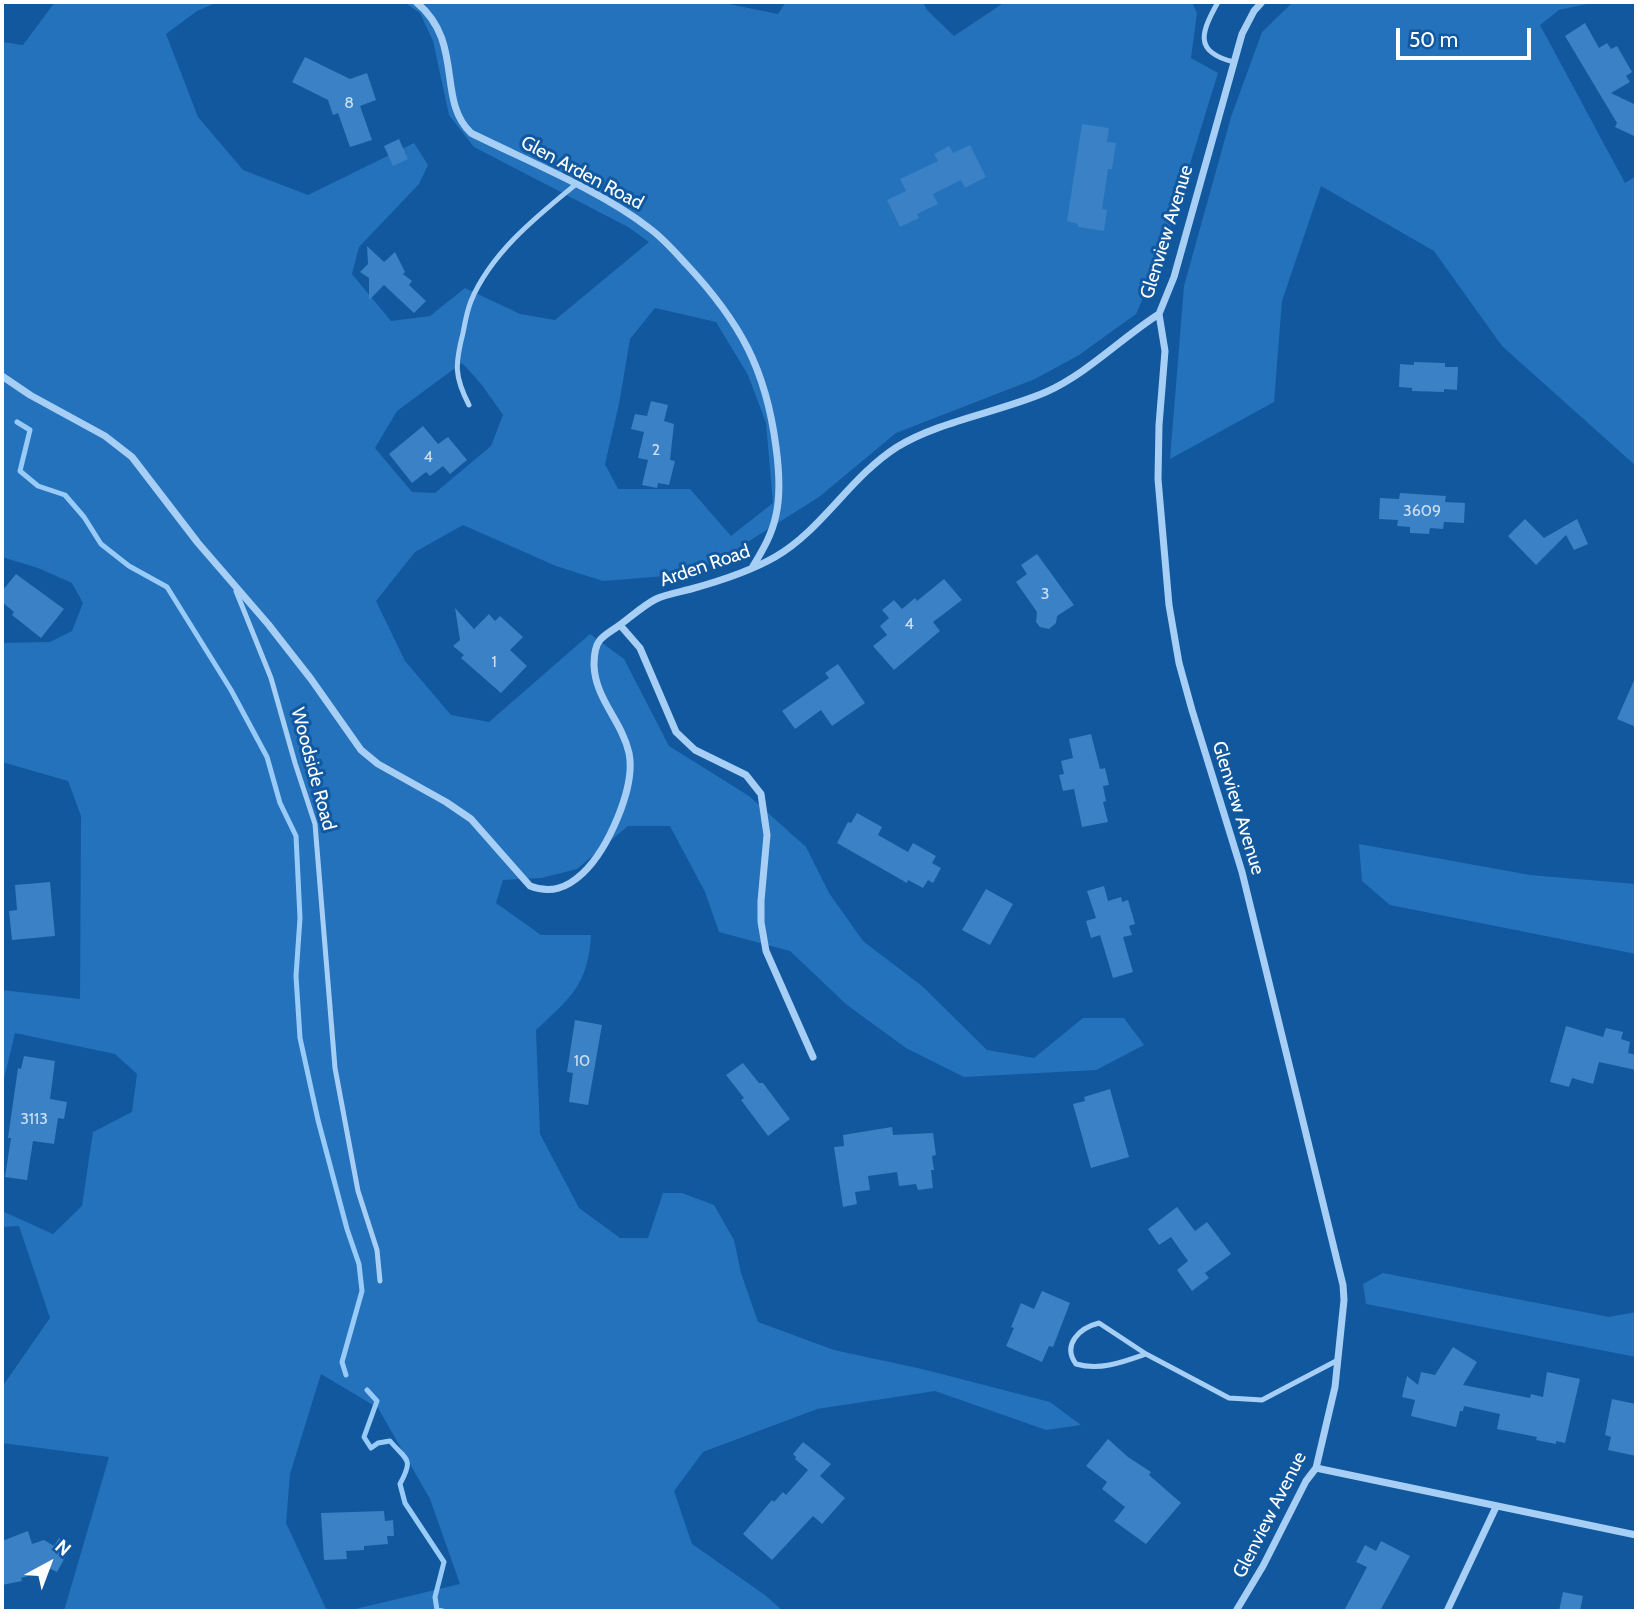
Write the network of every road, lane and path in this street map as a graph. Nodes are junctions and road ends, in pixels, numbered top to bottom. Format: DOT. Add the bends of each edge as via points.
graph roads {
  1 [pos="416,2"];
  2 [pos="1218,2"];
  3 [pos="1262,2"];
  4 [pos="1234,62"];
  5 [pos="575,185"];
  6 [pos="1159,314"];
  7 [pos="2,376"];
  8 [pos="9,382"];
  9 [pos="2,387"];
  10 [pos="469,405"];
  11 [pos="751,568"];
  12 [pos="234,584"];
  13 [pos="620,625"];
  14 [pos="813,1056"];
  15 [pos="380,1281"];
  16 [pos="1146,1354"];
  17 [pos="1338,1360"];
  18 [pos="1316,1468"];
  19 [pos="1496,1507"];
  20 [pos="1636,1535"];
  21 [pos="1236,1611"];
  22 [pos="1447,1611"];
  1 -- 5 [label="street, Glen Arden Road" via="431,17 443,40 455,106 465,127"];
  2 -- 4 [label="lane" via="1204,37 1216,57"];
  3 -- 4 [label="street, Glenview Avenue" via="1242,34"];
  4 -- 6 [label="street, Glenview Avenue" via="1174,276"];
  5 -- 10 [label="lane" via="510,243 470,302 456,361 458,383"];
  5 -- 11 [label="street, Glen Arden Road" via="611,203 668,245 718,300 743,338 772,416 778,465 776,516"];
  6 -- 11 [label="street, Arden Road" via="1076,376 1048,391 929,433 880,458 793,544"];
  6 -- 17 [label="street, Glenview Avenue" via="1165,351 1158,479 1173,629 1192,710 1242,872 1339,1265 1344,1300"];
  7 -- 8 [label="street, Woodside Road"];
  8 -- 9 [label="street"];
  8 -- 12 [label="street, Woodside Road" via="105,436 132,457"];
  11 -- 13 [label="street, Arden Road" via="656,599"];
  12 -- 13 [label="street, Arden Road" via="361,750 471,820 522,878 541,890 562,888 589,867 618,814 628,784 626,742 594,677 599,641"];
  12 -- 15 [label="lane, Woodside Road" via="271,678 315,824 335,1068"];
  13 -- 14 [label="street" via="640,648 676,732 695,750 746,775 761,794 767,835 761,901 766,951"];
  16 -- 16 [label="lane" via="1099,1323 1078,1334 1070,1345 1070,1356 1085,1367 1106,1367"];
  16 -- 17 [label="lane" via="1229,1398 1262,1400"];
  17 -- 18 [label="street, Glenview Avenue"];
  18 -- 19 [label="street"];
  18 -- 21 [label="street, Glenview Avenue"];
  19 -- 20 [label="street"];
  19 -- 22 [label="street"];
}
